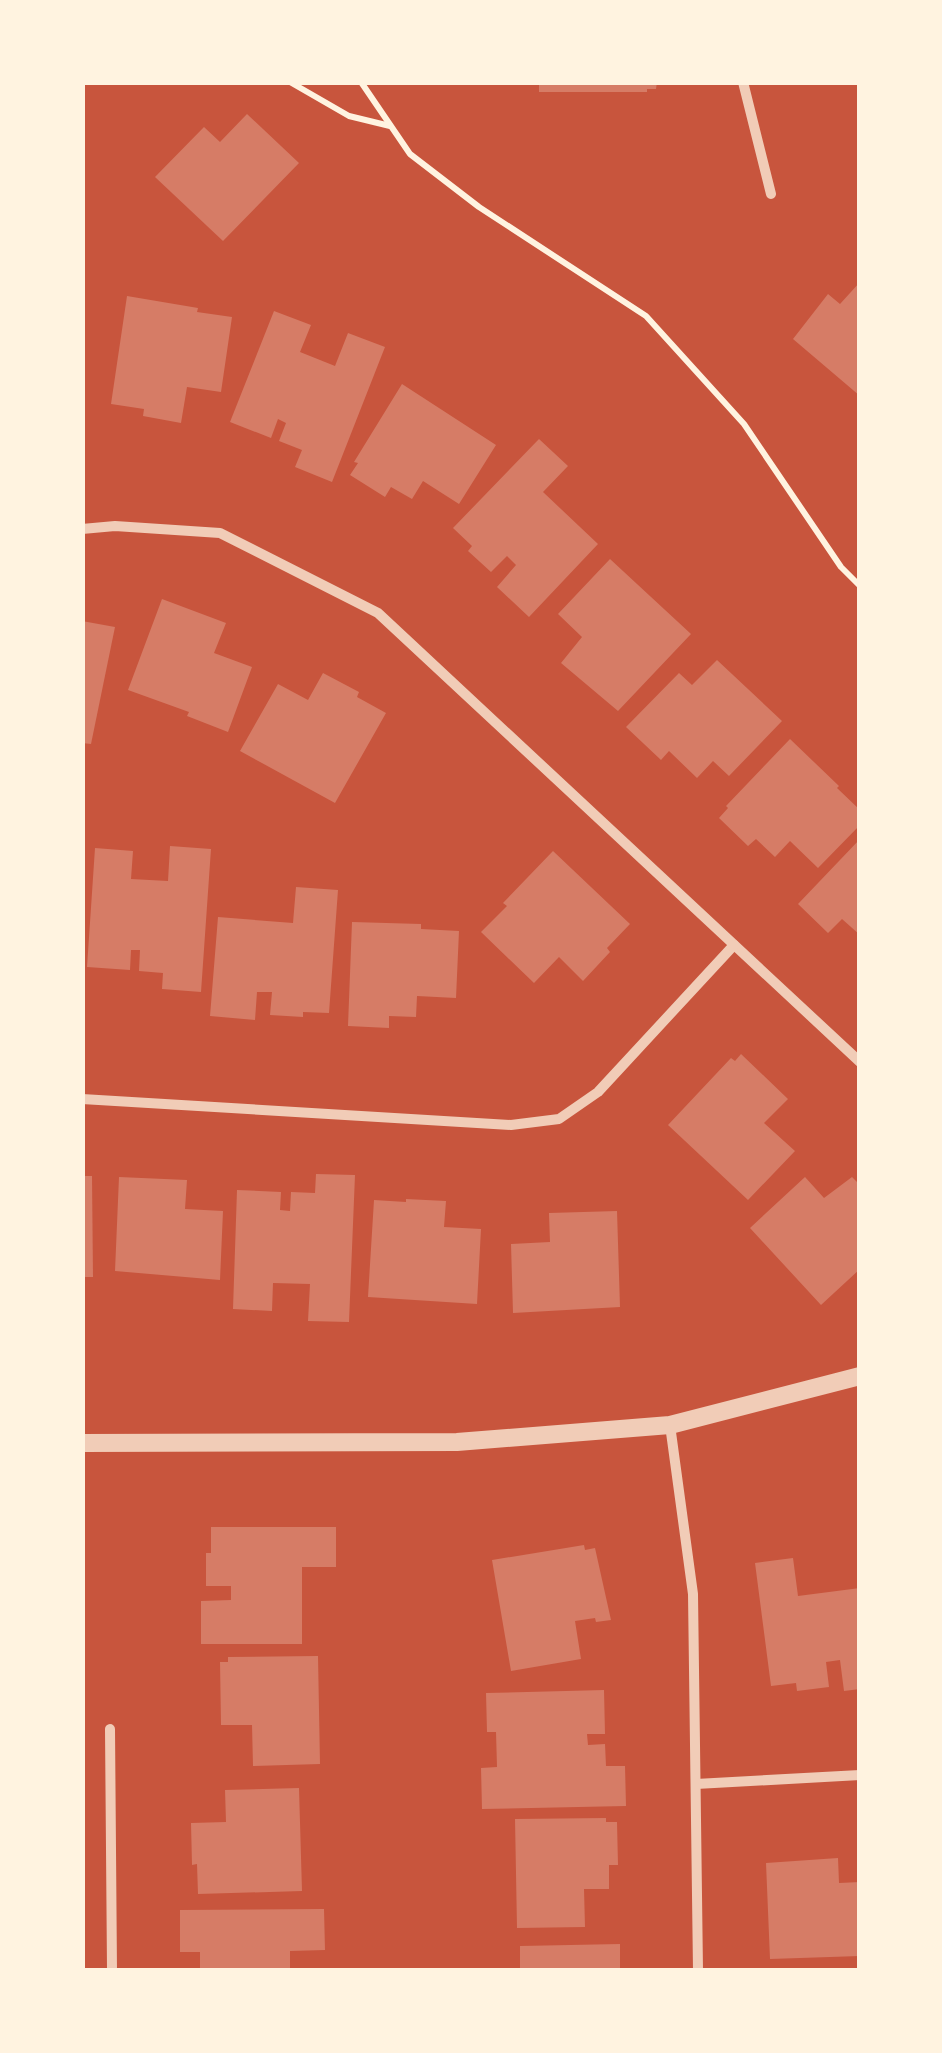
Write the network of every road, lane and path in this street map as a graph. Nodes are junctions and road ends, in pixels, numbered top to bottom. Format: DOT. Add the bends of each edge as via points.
graph roads {
  1 [pos="290,82"];
  2 [pos="361,82"];
  3 [pos="742,82"];
  4 [pos="391,126"];
  5 [pos="771,194"];
  6 [pos="82,529"];
  7 [pos="860,586"];
  8 [pos="734,945"];
  9 [pos="860,1062"];
  10 [pos="82,1099"];
  11 [pos="860,1376"];
  12 [pos="670,1425"];
  13 [pos="82,1443"];
  14 [pos="110,1729"];
  15 [pos="860,1775"];
  16 [pos="696,1784"];
  17 [pos="112,1970"];
  18 [pos="698,1970"];
  1 -- 4 [label="path" via="349,116"];
  2 -- 4 [label="path"];
  3 -- 5 [label="street"];
  4 -- 7 [label="path" via="410,154 479,207 646,316 744,424"];
  6 -- 8 [label="street" via="220,533 378,613"];
  8 -- 9 [label="street"];
  8 -- 10 [label="street" via="598,1092 559,1118 511,1125"];
  11 -- 12 [label="street"];
  12 -- 13 [label="street" via="457,1442"];
  12 -- 16 [label="street" via="693,1594"];
  14 -- 17 [label="street"];
  15 -- 16 [label="street"];
  16 -- 18 [label="street"];
}
